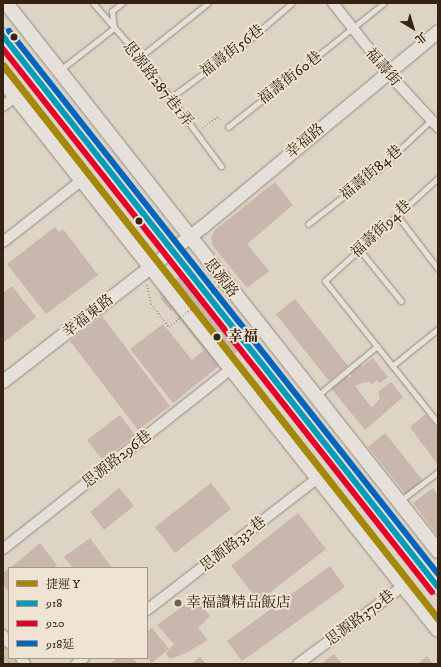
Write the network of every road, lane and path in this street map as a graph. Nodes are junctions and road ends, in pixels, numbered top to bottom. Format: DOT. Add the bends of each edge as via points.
graph roads {
  1 [pos="6,3"];
  2 [pos="93,3"];
  3 [pos="122,3"];
  4 [pos="208,3"];
  5 [pos="292,3"];
  6 [pos="332,3"];
  7 [pos="384,3"];
  8 [pos="114,28"];
  9 [pos="352,29"];
  10 [pos="438,31"];
  11 [pos="3,36"];
  12 [pos="140,57"];
  13 [pos="59,71"];
  14 [pos="388,73"];
  15 [pos="3,81"];
  16 [pos="16,96"];
  17 [pos="170,98"];
  18 [pos="3,106"];
  19 [pos="435,124"];
  20 [pos="228,126"];
  21 [pos="195,132"];
  22 [pos="221,166"];
  23 [pos="438,178"];
  24 [pos="82,180"];
  25 [pos="396,214"];
  26 [pos="308,224"];
  27 [pos="189,237"];
  28 [pos="3,242"];
  29 [pos="359,249"];
  30 [pos="172,251"];
  31 [pos="151,267"];
  32 [pos="438,269"];
  33 [pos="228,273"];
  34 [pos="147,286"];
  35 [pos="400,301"];
  36 [pos="438,329"];
  37 [pos="377,346"];
  38 [pos="392,366"];
  39 [pos="232,368"];
  40 [pos="3,381"];
  41 [pos="316,397"];
  42 [pos="438,424"];
  43 [pos="438,472"];
  44 [pos="318,478"];
  45 [pos="399,502"];
  46 [pos="3,549"];
  47 [pos="438,551"];
  48 [pos="403,586"];
  49 [pos="438,587"];
  50 [pos="148,609"];
  51 [pos="438,630"];
  52 [pos="3,655"];
  53 [pos="10,664"];
  54 [pos="298,664"];
  1 -- 13 [label="main road, 思源路"];
  2 -- 8 [label="lane, 思源路287巷1弄"];
  3 -- 8 [label="lane" via="112,11"];
  4 -- 12 [label="lane"];
  5 -- 17 [label="lane, 福壽街56巷" via="250,39"];
  6 -- 9 [label="street, 福壽街"];
  7 -- 9 [label="lane, 福壽街60巷"];
  8 -- 12 [label="lane, 思源路287巷1弄"];
  8 -- 13 [label="lane"];
  9 -- 14 [label="street, 福壽街"];
  9 -- 20 [label="lane, 福壽街60巷"];
  10 -- 14 [label="street, 幸福路"];
  11 -- 30 [label="main road, 思源路"];
  12 -- 17 [label="lane, 思源路287巷1弄"];
  13 -- 27 [label="main road, 思源路"];
  14 -- 19 [label="street, 福壽街"];
  14 -- 27 [label="street, 幸福路"];
  15 -- 16 [label="main road"];
  16 -- 18 [label="street"];
  16 -- 24 [label="main road"];
  17 -- 21 [label="lane, 思源路287巷1弄"];
  19 -- 26 [label="lane, 福壽街84巷"];
  20 -- 21 [label="path" via="218,117"];
  21 -- 22 [label="lane, 思源路287巷1弄"];
  23 -- 25 [label="lane, 福壽街94巷"];
  24 -- 28 [label="street"];
  24 -- 31 [label="main road"];
  25 -- 29 [label="lane, 福壽街94巷"];
  25 -- 32 [label="lane"];
  27 -- 30 [label="street, 幸福路"];
  27 -- 41 [label="main road, 思源路"];
  29 -- 35 [label="lane"];
  29 -- 37 [label="lane, 福壽街94巷" via="326,281"];
  30 -- 31 [label="street, 幸福東路"];
  30 -- 49 [label="main road, 思源路"];
  31 -- 39 [label="main road"];
  31 -- 40 [label="street, 幸福東路"];
  33 -- 34 [label="path, bridge" via="232,277 169,327 151,304"];
  36 -- 38 [label="lane"];
  37 -- 38 [label="lane"];
  37 -- 41 [label="lane"];
  38 -- 42 [label="lane"];
  39 -- 44 [label="main road"];
  39 -- 46 [label="street, 思源路296巷"];
  41 -- 45 [label="main road, 思源路"];
  43 -- 45 [label="lane"];
  44 -- 48 [label="main road"];
  44 -- 50 [label="street, 思源路332巷"];
  45 -- 47 [label="main road, 思源路"];
  48 -- 51 [label="main road"];
  48 -- 54 [label="street, 思源路370巷"];
  52 -- 53 [label="path"];
}
